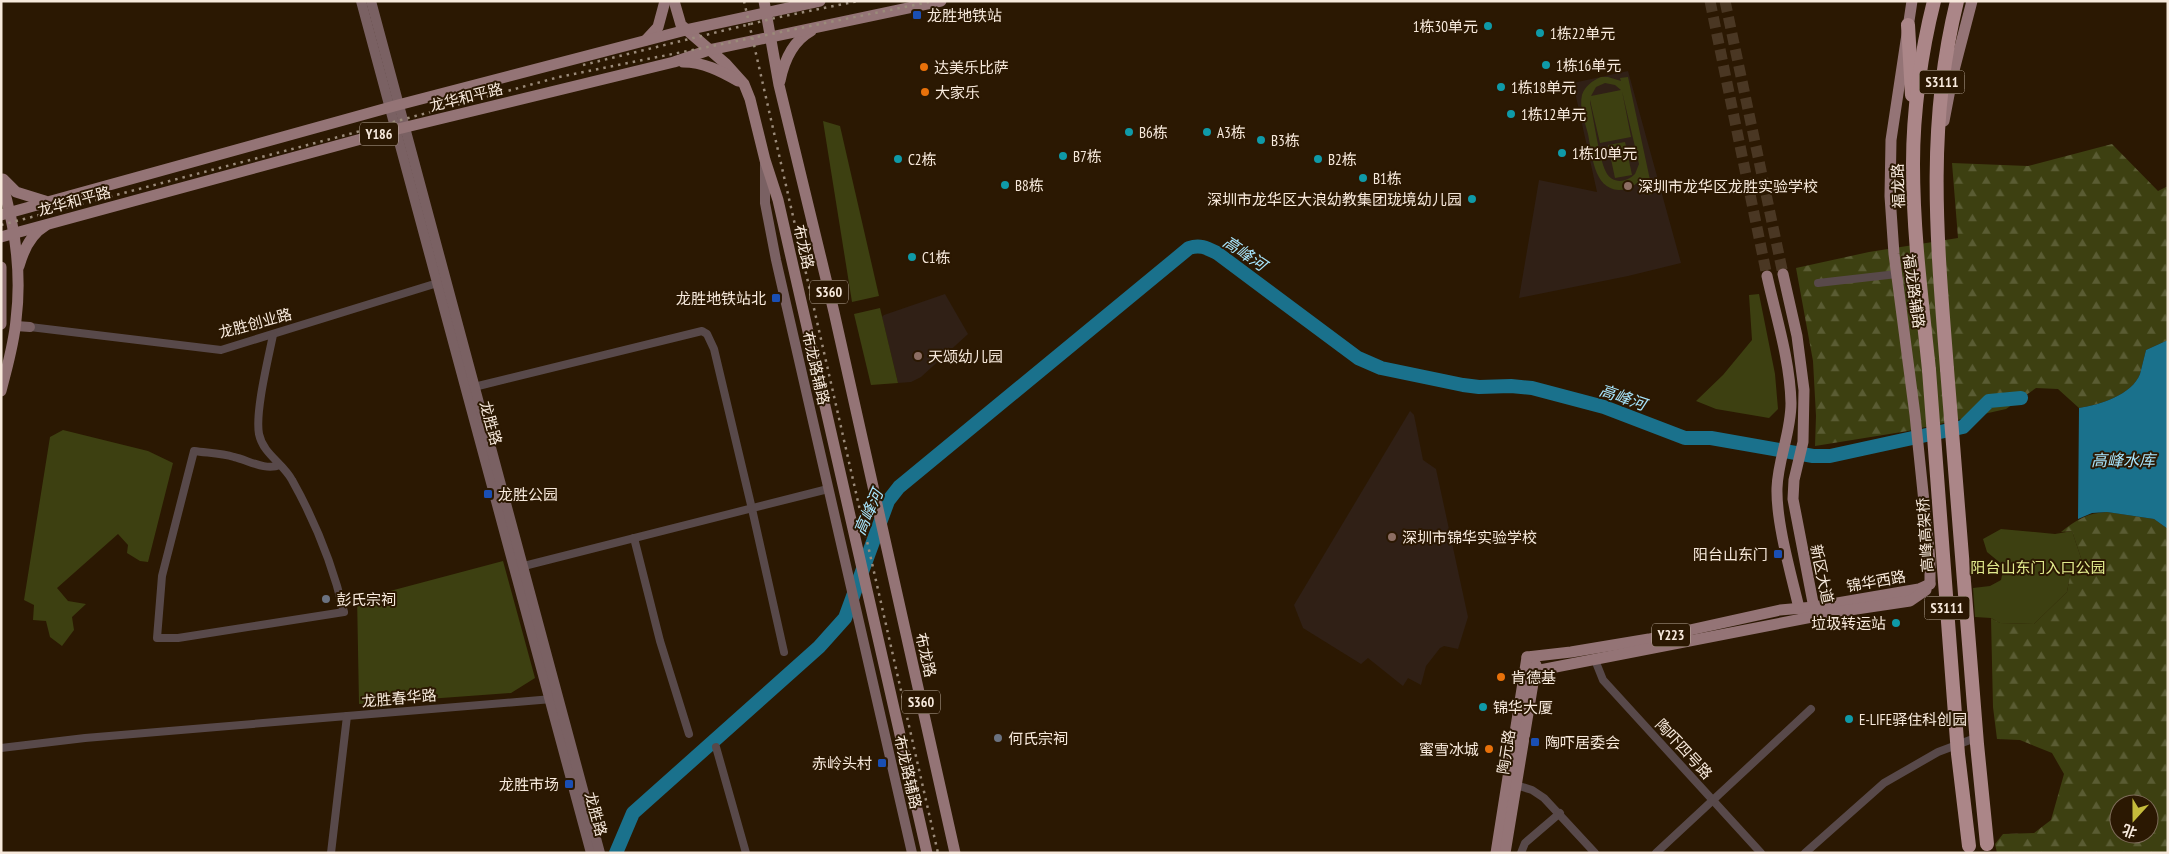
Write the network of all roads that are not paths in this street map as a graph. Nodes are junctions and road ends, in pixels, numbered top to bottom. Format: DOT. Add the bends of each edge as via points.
graph roads {
  1 [pos="361,1"];
  2 [pos="370,1"];
  3 [pos="665,1"];
  4 [pos="674,1"];
  5 [pos="820,1"];
  6 [pos="941,1"];
  7 [pos="1912,1"];
  8 [pos="1934,1"];
  9 [pos="1957,1"];
  10 [pos="1972,1"];
  11 [pos="766,7"];
  12 [pos="1908,25"];
  13 [pos="816,28"];
  14 [pos="686,30"];
  15 [pos="771,38"];
  16 [pos="644,41"];
  17 [pos="709,50"];
  18 [pos="674,62"];
  19 [pos="744,84"];
  20 [pos="780,85"];
  21 [pos="394,106"];
  22 [pos="1914,126"];
  23 [pos="400,128"];
  24 [pos="765,160"];
  25 [pos="1936,164"];
  26 [pos="1,179"];
  27 [pos="52,201"];
  28 [pos="6,214"];
  29 [pos="50,223"];
  30 [pos="14,233"];
  31 [pos="1,236"];
  32 [pos="1,267"];
  33 [pos="1783,274"];
  34 [pos="1897,274"];
  35 [pos="18,276"];
  36 [pos="1767,276"];
  37 [pos="1818,283"];
  38 [pos="434,284"];
  39 [pos="2,290"];
  40 [pos="1,324"];
  41 [pos="16,326"];
  42 [pos="30,327"];
  43 [pos="273,336"];
  44 [pos="1929,370"];
  45 [pos="474,387"];
  46 [pos="1,391"];
  47 [pos="280,465"];
  48 [pos="828,490"];
  49 [pos="752,509"];
  50 [pos="634,538"];
  51 [pos="1804,562"];
  52 [pos="1789,564"];
  53 [pos="519,568"];
  54 [pos="1930,584"];
  55 [pos="1799,608"];
  56 [pos="1815,612"];
  57 [pos="784,652"];
  58 [pos="1532,657"];
  59 [pos="1595,660"];
  60 [pos="1535,671"];
  61 [pos="555,699"];
  62 [pos="1811,709"];
  63 [pos="347,716"];
  64 [pos="689,734"];
  65 [pos="1982,735"];
  66 [pos="716,747"];
  67 [pos="1,748"];
  68 [pos="1516,785"];
  69 [pos="1712,799"];
  70 [pos="1560,814"];
  71 [pos="1987,848"];
  72 [pos="1970,849"];
  73 [pos="331,853"];
  74 [pos="591,853"];
  75 [pos="600,853"];
  76 [pos="746,853"];
  77 [pos="912,853"];
  78 [pos="927,853"];
  79 [pos="954,853"];
  80 [pos="1496,853"];
  81 [pos="1505,853"];
  82 [pos="1522,853"];
  83 [pos="1595,853"];
  84 [pos="1656,853"];
  85 [pos="1761,853"];
  86 [pos="1805,853"];
  1 -- 21 [label="main road, 龙胜路"];
  2 -- 21 [label="main road, 龙胜路"];
  3 -- 16 [label="main road" via="658,27"];
  4 -- 14 [label="main road, 布龙路 / S360" via="681,25"];
  5 -- 11 [label="main road, 龙华和平路 / Y186"];
  6 -- 13 [label="main road, 龙华和平路 / Y186"];
  7 -- 12 [label="main road, 福龙路辅路"];
  8 -- 22 [label="highway, 福龙路 / S3111"];
  9 -- 25 [label="highway, S3111" via="1940,93"];
  10 -- 25 [label="main road" via="1953,74"];
  11 -- 14 [label="main road, 龙华和平路 / Y186"];
  11 -- 15 [label="main road, 布龙路 / S360"];
  12 -- 22 [label="highway"];
  12 -- 34 [label="main road, 福龙路辅路" via="1891,140 1891,225"];
  13 -- 15 [label="main road, 龙华和平路 / Y186"];
  13 -- 20 [label="main road" via="792,50"];
  14 -- 16 [label="main road, 龙华和平路 / Y186"];
  14 -- 17 [label="main road, 布龙路 / S360"];
  15 -- 17 [label="main road, 龙华和平路 / Y186"];
  15 -- 20 [label="main road, 布龙路 / S360"];
  16 -- 21 [label="main road, 龙华和平路 / Y186"];
  17 -- 18 [label="main road, 龙华和平路 / Y186"];
  17 -- 19 [label="main road, 布龙路 / S360"];
  18 -- 19 [label="main road" via="694,62 714,68"];
  18 -- 23 [label="main road, 龙华和平路 / Y186"];
  19 -- 24 [label="main road, 布龙路 / S360"];
  20 -- 79 [label="main road, 布龙路 / S360" via="834,312"];
  21 -- 23 [label="main road, 龙胜路"];
  21 -- 27 [label="main road, 龙华和平路 / Y186"];
  22 -- 44 [label="highway, 福龙路 / S3111" via="1918,262"];
  23 -- 29 [label="main road, 龙华和平路 / Y186"];
  23 -- 38 [label="main road, 龙胜路"];
  23 -- 45 [label="main road, 龙胜路"];
  24 -- 48 [label="main road, 布龙路辅路" via="765,203"];
  24 -- 78 [label="main road, 布龙路 / S360" via="778,200"];
  25 -- 71 [label="highway, S3111, bridge" via="1938,252"];
  26 -- 27 [label="main road" via="24,196"];
  26 -- 28 [label="main road"];
  27 -- 28 [label="main road, 龙华和平路 / Y186"];
  28 -- 30 [label="main road"];
  29 -- 30 [label="main road, 龙华和平路 / Y186"];
  29 -- 35 [label="main road" via="32,238"];
  30 -- 31 [label="main road, 龙华和平路 / Y186"];
  30 -- 35 [label="main road"];
  32 -- 39 [label="main road"];
  33 -- 51 [label="main road, 新区大道" via="1802,369 1805,410 1793,499"];
  34 -- 37 [label="street"];
  34 -- 54 [label="main road, 福龙路辅路" via="1915,415"];
  35 -- 41 [label="main road"];
  36 -- 52 [label="main road, 新区大道" via="1788,369 1787,440 1777,479 1777,501"];
  38 -- 43 [label="street, 龙胜创业路"];
  38 -- 53 [label="main road, 龙胜路"];
  39 -- 40 [label="main road"];
  41 -- 42 [label="main road, 龙胜创业路"];
  41 -- 46 [label="main road"];
  42 -- 43 [label="street, 龙胜创业路" via="218,350"];
  43 -- 47 [label="street" via="258,428 264,448"];
  44 -- 72 [label="highway, 高峰高架桥 / S3111, bridge" via="1958,754"];
  45 -- 49 [label="street" via="702,331 714,349"];
  45 -- 53 [label="main road, 龙胜路"];
  47 -- 47 [label="street" via="258,465 194,451 162,576 158,638 178,638 344,612 325,550 292,480"];
  48 -- 49 [label="street"];
  48 -- 77 [label="main road, 布龙路辅路"];
  49 -- 50 [label="street"];
  49 -- 57 [label="street"];
  50 -- 53 [label="street"];
  50 -- 64 [label="street" via="660,641"];
  51 -- 52 [label="main road"];
  51 -- 56 [label="main road, 新区大道"];
  52 -- 55 [label="main road, 新区大道"];
  53 -- 61 [label="main road, 龙胜路"];
  54 -- 56 [label="main road, 锦华西路 / Y223" via="1923,593 1910,600"];
  55 -- 56 [label="main road, 新区大道"];
  55 -- 58 [label="main road, Y223" via="1649,639"];
  56 -- 59 [label="main road, 锦华西路 / Y223"];
  58 -- 60 [label="main road"];
  58 -- 80 [label="main road, 陶元路"];
  59 -- 60 [label="main road, 锦华西路 / Y223"];
  59 -- 69 [label="street, 陶吓四号路" via="1603,680"];
  60 -- 68 [label="main road, 陶元路"];
  61 -- 63 [label="street, 龙胜春华路"];
  61 -- 74 [label="main road, 龙胜路"];
  61 -- 75 [label="main road, 龙胜路"];
  62 -- 69 [label="street"];
  63 -- 67 [label="street"];
  63 -- 73 [label="street, 龙胜春华路"];
  65 -- 86 [label="street" via="1938,752 1884,783"];
  66 -- 76 [label="street"];
  68 -- 70 [label="street" via="1539,794"];
  68 -- 81 [label="main road, 陶元路"];
  69 -- 84 [label="street"];
  69 -- 85 [label="street, 陶吓四号路"];
  70 -- 82 [label="street" via="1525,843"];
  70 -- 83 [label="street"];
}
